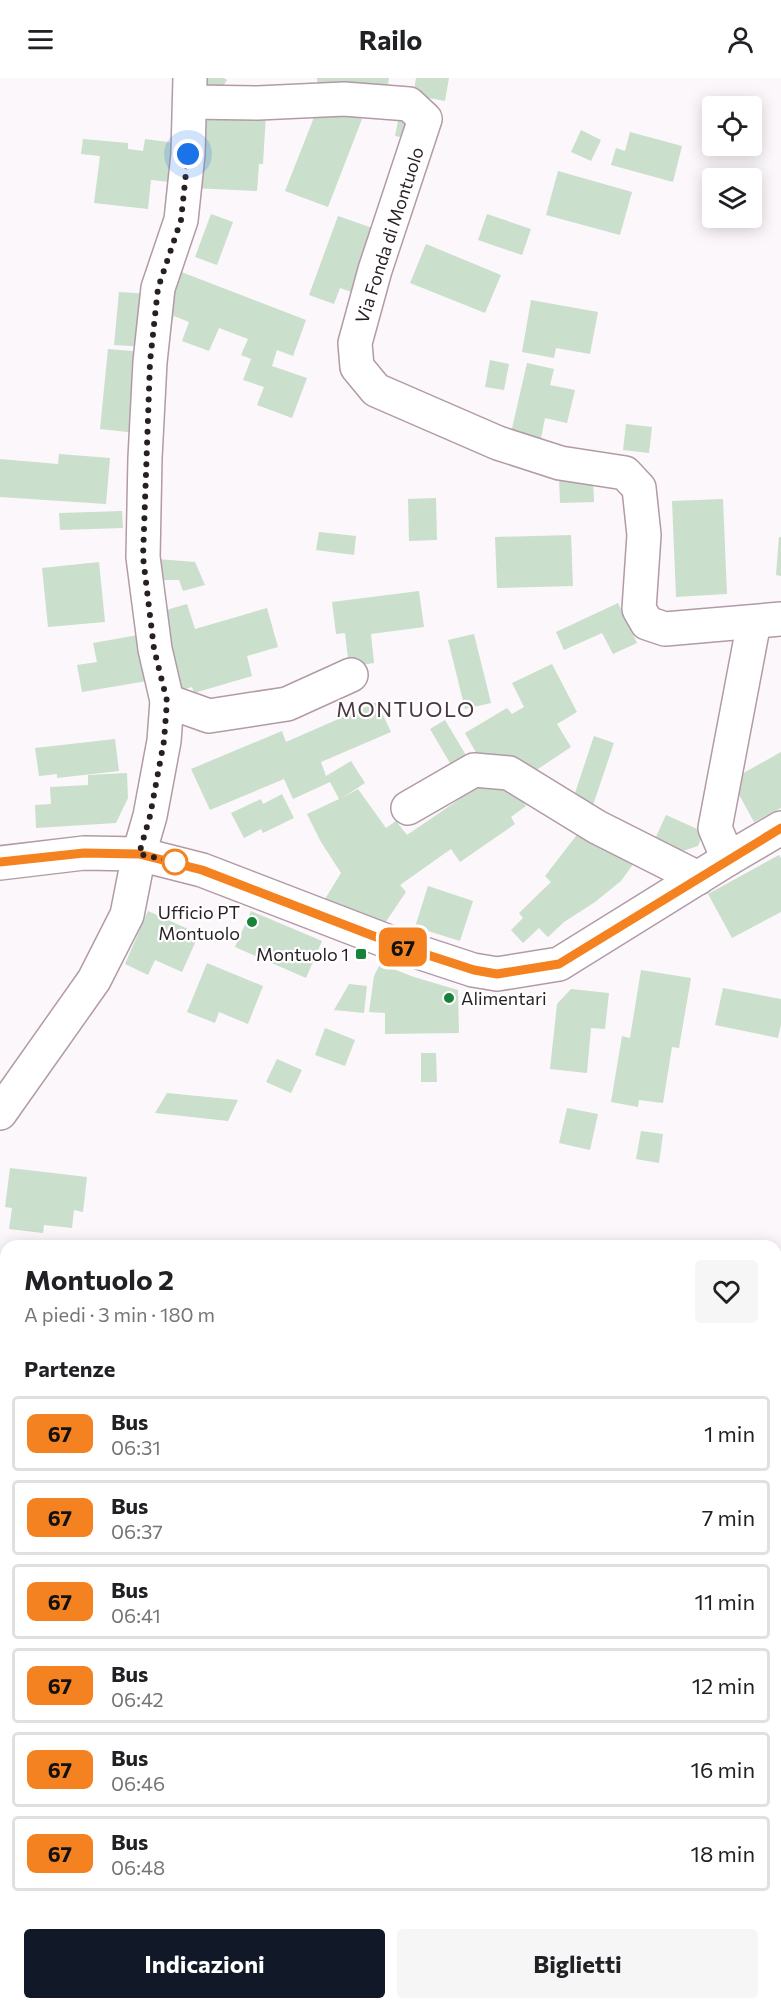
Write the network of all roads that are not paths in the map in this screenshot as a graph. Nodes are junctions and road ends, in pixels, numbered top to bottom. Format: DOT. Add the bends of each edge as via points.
graph roads {
  1 [pos="190,90"];
  2 [pos="768,621"];
  3 [pos="351,675"];
  4 [pos="167,701"];
  5 [pos="408,808"];
  6 [pos="781,828"];
  7 [pos="139,854"];
  8 [pos="728,859"];
  9 [pos="0,862"];
  10 [pos="698,878"];
  11 [pos="0,1113"];
  1 -- 2 [label="street, Via Fonda di Montuolo" via="258,103 355,100 410,104 425,119 375,270 355,344 357,367 376,390 498,443 560,463 625,473 639,488 644,535 639,609 647,623 665,629"];
  1 -- 4 [label="street" via="181,220 158,288 145,458 143,557 154,649"];
  2 -- 8 [label="street" via="715,828"];
  3 -- 4 [label="street" via="287,704 209,716"];
  4 -- 7 [label="street" via="164,741"];
  5 -- 10 [label="street" via="474,770 509,773 597,827"];
  6 -- 8 [label="street"];
  7 -- 9 [label="street" via="84,853"];
  7 -- 10 [label="street" via="202,870 397,945 497,974 559,964"];
  7 -- 11 [label="street" via="127,915 94,980"];
  8 -- 10 [label="street"];
}
